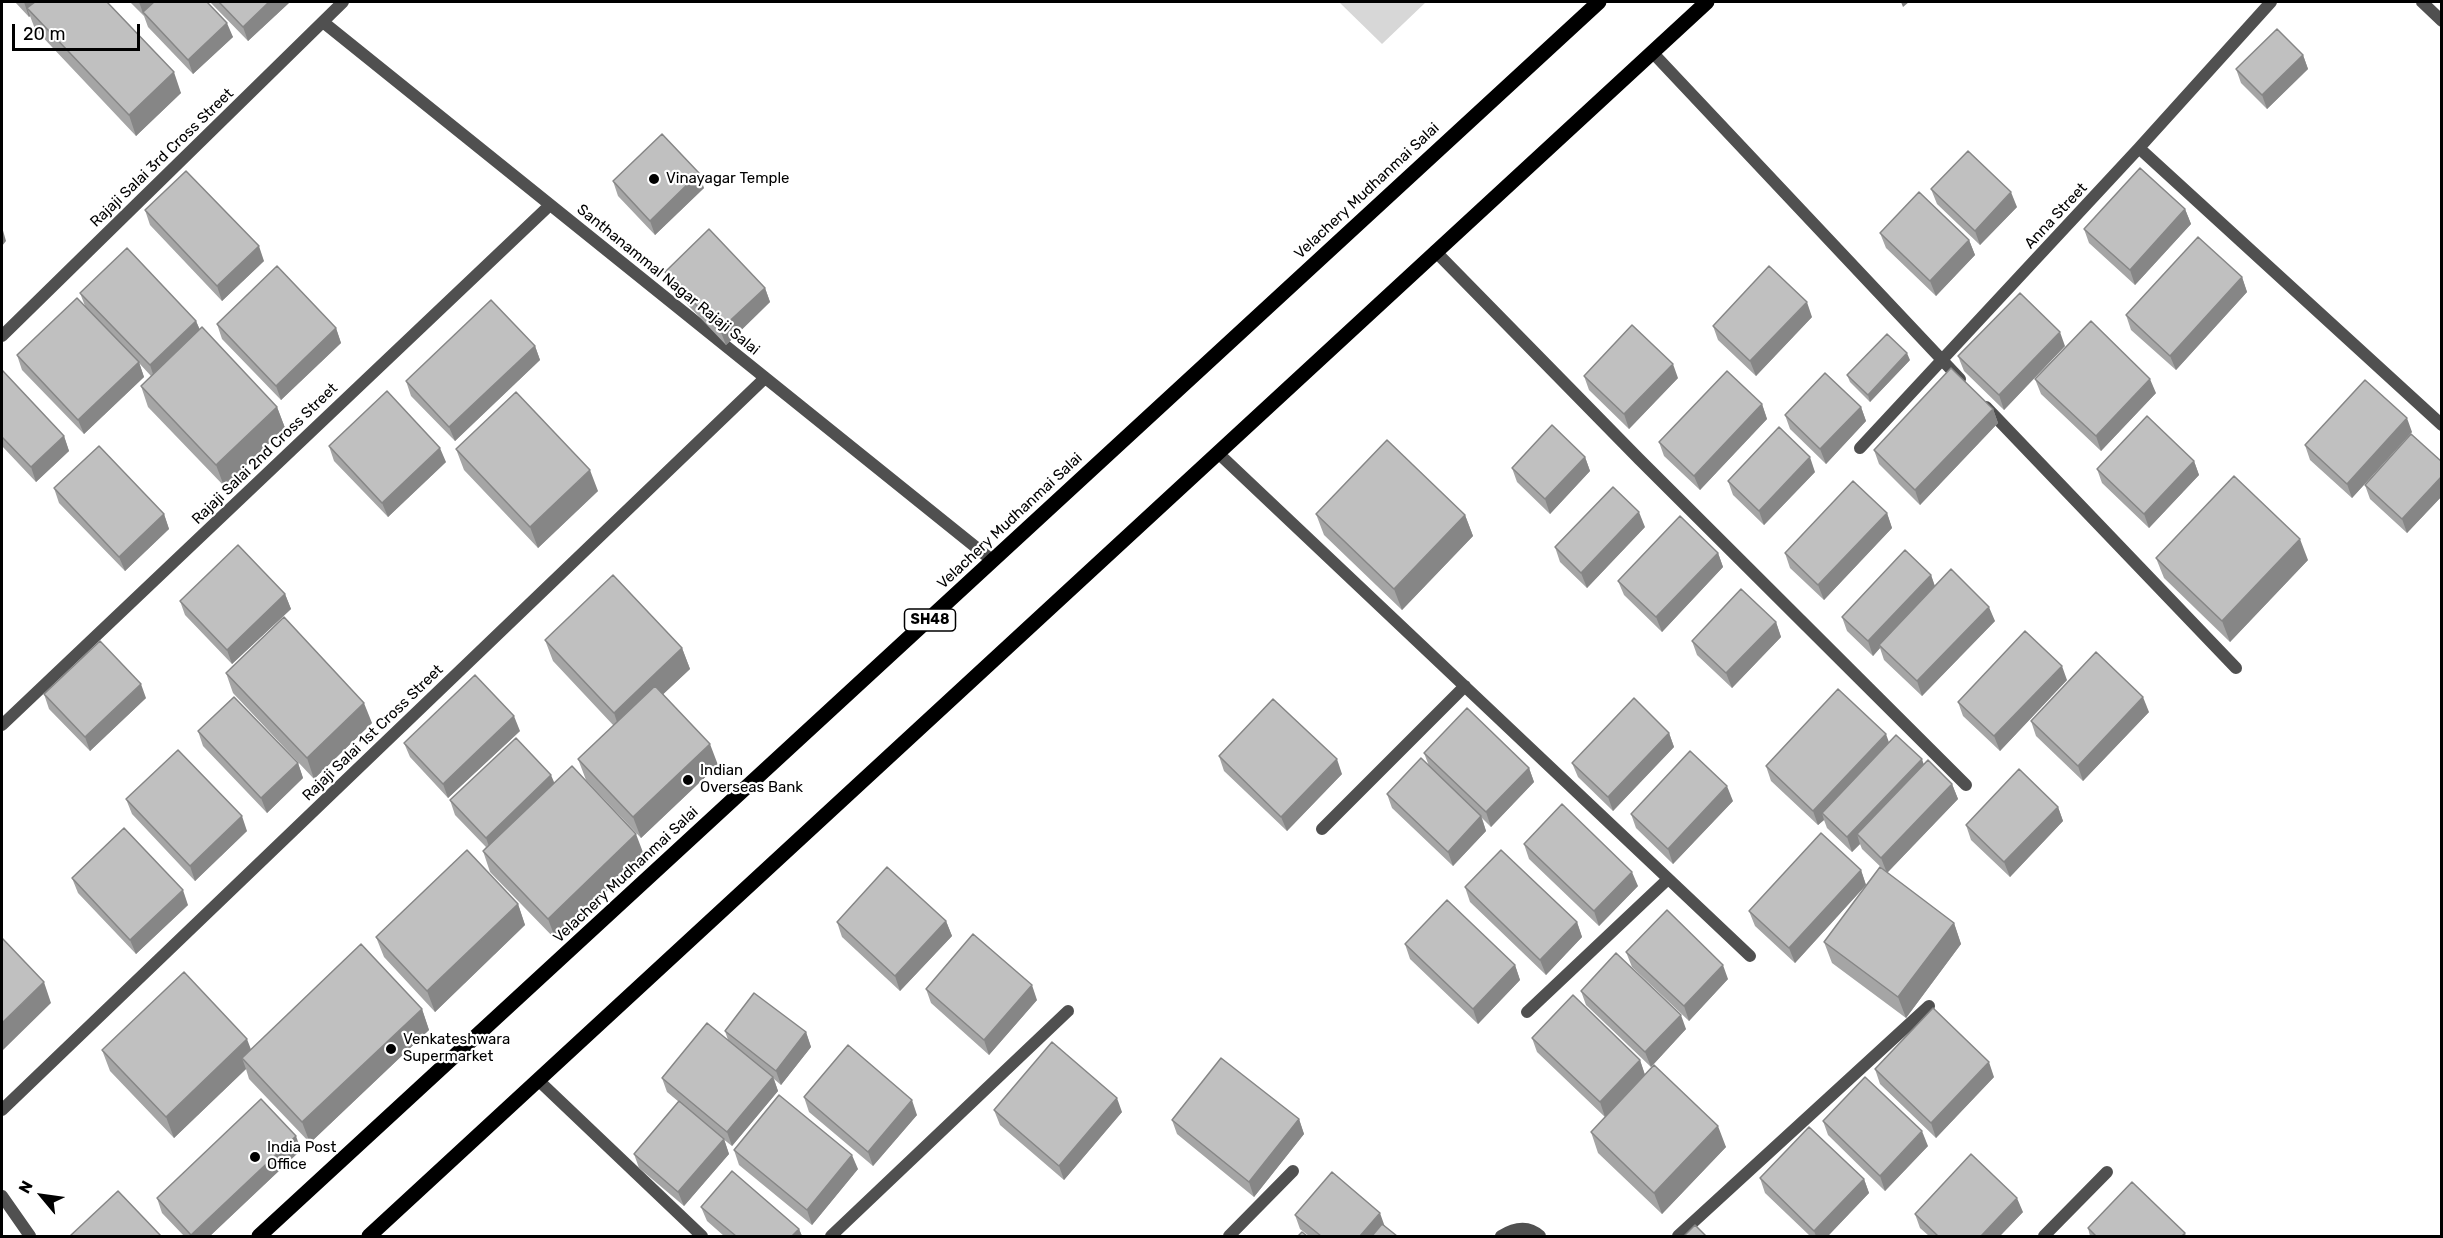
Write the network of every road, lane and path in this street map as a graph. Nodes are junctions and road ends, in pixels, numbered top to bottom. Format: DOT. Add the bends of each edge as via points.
graph roads {
  1 [pos="343,2"];
  2 [pos="1599,2"];
  3 [pos="1707,2"];
  4 [pos="2271,2"];
  5 [pos="2422,2"];
  6 [pos="2442,21"];
  7 [pos="323,22"];
  8 [pos="1652,52"];
  9 [pos="2139,148"];
  10 [pos="550,205"];
  11 [pos="1435,252"];
  12 [pos="2,336"];
  13 [pos="1942,361"];
  14 [pos="765,378"];
  15 [pos="2442,425"];
  16 [pos="1860,448"];
  17 [pos="1218,453"];
  18 [pos="993,561"];
  19 [pos="2236,668"];
  20 [pos="1465,686"];
  21 [pos="2,725"];
  22 [pos="1966,784"];
  23 [pos="1322,829"];
  24 [pos="1668,879"];
  25 [pos="1750,956"];
  26 [pos="1929,1006"];
  27 [pos="1068,1011"];
  28 [pos="1527,1012"];
  29 [pos="538,1080"];
  30 [pos="2,1110"];
  31 [pos="1293,1171"];
  32 [pos="2107,1172"];
  33 [pos="2,1196"];
  34 [pos="30,1236"];
  35 [pos="259,1236"];
  36 [pos="369,1236"];
  37 [pos="702,1236"];
  38 [pos="831,1236"];
  39 [pos="1229,1236"];
  40 [pos="1501,1236"];
  41 [pos="1540,1236"];
  42 [pos="1678,1236"];
  43 [pos="2044,1236"];
  1 -- 7 [label="street, Rajaji Salai 3rd Cross Street"];
  2 -- 18 [label="main road, Velachery Mudhanmai Salai / SH48"];
  3 -- 8 [label="main road"];
  4 -- 9 [label="street, Anna Street"];
  5 -- 6 [label="street"];
  7 -- 10 [label="street, Santhanammal Nagar Rajaji Salai"];
  7 -- 12 [label="street, Rajaji Salai 3rd Cross Street"];
  8 -- 11 [label="main road"];
  8 -- 13 [label="street"];
  9 -- 13 [label="street, Anna Street"];
  9 -- 15 [label="street"];
  10 -- 14 [label="street, Santhanammal Nagar Rajaji Salai"];
  10 -- 21 [label="street, Rajaji Salai 2nd Cross Street"];
  11 -- 17 [label="main road"];
  11 -- 22 [label="street"];
  13 -- 16 [label="street, Anna Street"];
  13 -- 19 [label="street"];
  14 -- 18 [label="street, Santhanammal Nagar Rajaji Salai"];
  14 -- 30 [label="street, Rajaji Salai 1st Cross Street"];
  17 -- 20 [label="street"];
  17 -- 29 [label="main road"];
  18 -- 35 [label="main road, Velachery Mudhanmai Salai / SH48"];
  20 -- 23 [label="street"];
  20 -- 24 [label="street"];
  24 -- 25 [label="street"];
  24 -- 28 [label="street"];
  26 -- 42 [label="street"];
  27 -- 38 [label="street"];
  29 -- 36 [label="main road"];
  29 -- 37 [label="street"];
  31 -- 39 [label="street"];
  32 -- 43 [label="street"];
  33 -- 34 [label="street"];
  40 -- 41 [label="street" via="1523,1228"];
}
